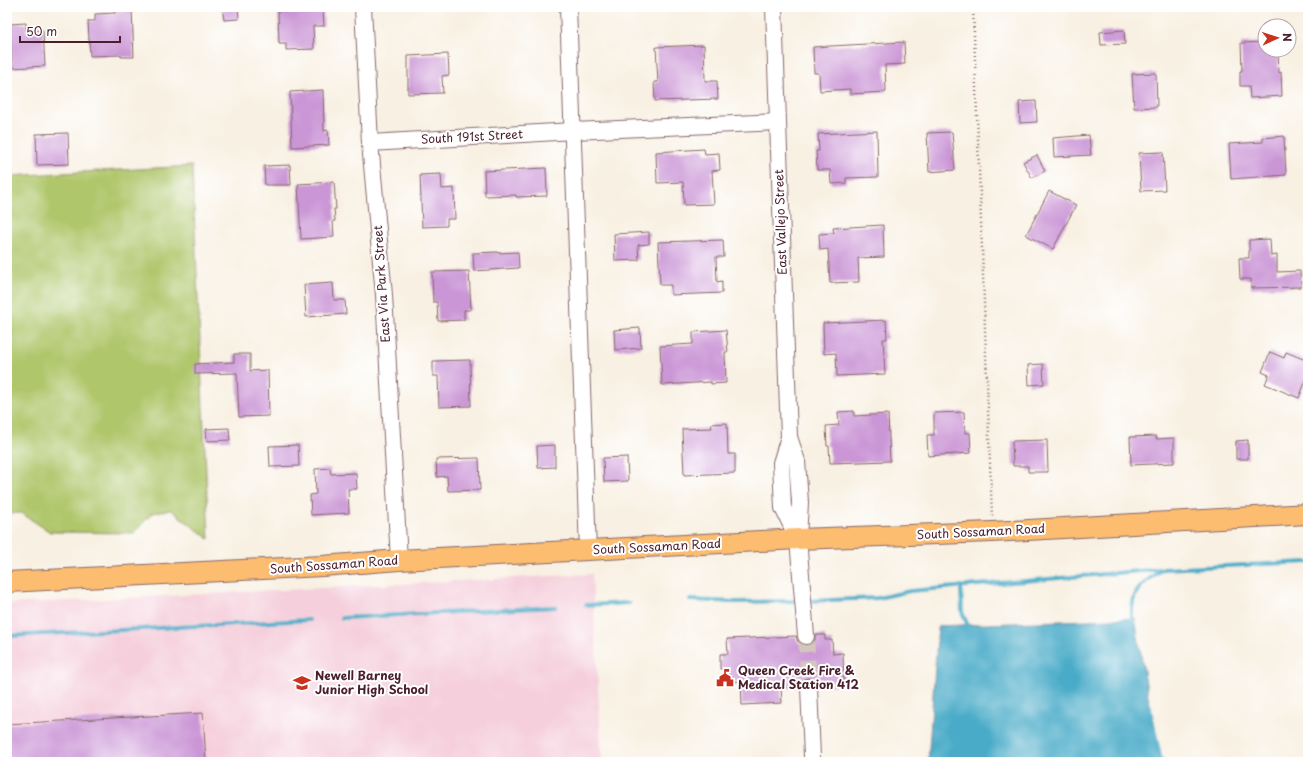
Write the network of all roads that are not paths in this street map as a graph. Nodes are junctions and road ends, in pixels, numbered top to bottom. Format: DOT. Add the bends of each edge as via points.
graph roads {
  1 [pos="363,7"];
  2 [pos="568,7"];
  3 [pos="774,7"];
  4 [pos="778,122"];
  5 [pos="573,132"];
  6 [pos="370,143"];
  7 [pos="1308,514"];
  8 [pos="798,539"];
  9 [pos="588,551"];
  10 [pos="399,560"];
  11 [pos="7,582"];
  12 [pos="806,636"];
  13 [pos="809,687"];
  14 [pos="812,756"];
  1 -- 6 [label="street, East Via Park Street"];
  2 -- 5 [label="street"];
  3 -- 4 [label="street, East Vallejo Street"];
  4 -- 5 [label="street, South 191st Street"];
  4 -- 8 [label="street, East Vallejo Street" via="789,438 781,463 783,508"];
  5 -- 6 [label="street, South 191st Street"];
  5 -- 9 [label="street"];
  6 -- 10 [label="street, East Via Park Street" via="384,295"];
  7 -- 8 [label="main road, South Sossaman Road" via="992,532"];
  8 -- 9 [label="main road, South Sossaman Road"];
  8 -- 12 [label="street"];
  9 -- 10 [label="main road, South Sossaman Road"];
  10 -- 11 [label="main road, South Sossaman Road"];
  13 -- 14 [label="street"];
}
